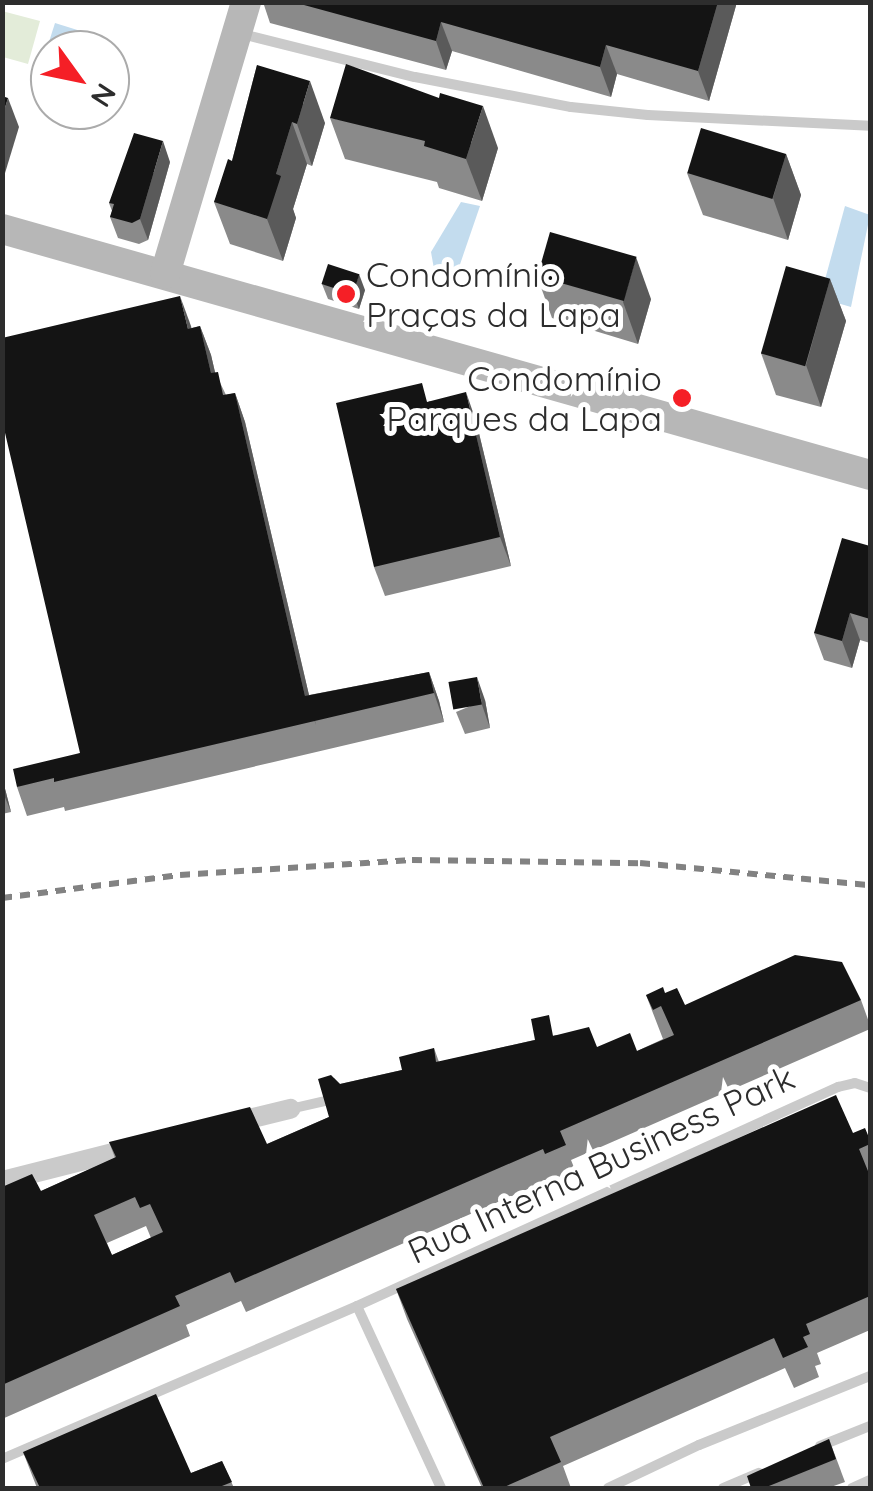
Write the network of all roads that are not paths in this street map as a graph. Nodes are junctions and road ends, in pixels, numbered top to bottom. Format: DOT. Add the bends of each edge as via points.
graph roads {
  1 [pos="246,2"];
  2 [pos="237,32"];
  3 [pos="870,126"];
  4 [pos="2,229"];
  5 [pos="165,274"];
  6 [pos="870,476"];
  7 [pos="870,1088"];
  8 [pos="350,1094"];
  9 [pos="290,1108"];
  10 [pos="213,1128"];
  11 [pos="156,1142"];
  12 [pos="2,1181"];
  13 [pos="357,1306"];
  14 [pos="870,1376"];
  15 [pos="870,1426"];
  16 [pos="802,1454"];
  17 [pos="2,1459"];
  18 [pos="771,1468"];
  19 [pos="870,1480"];
  20 [pos="440,1488"];
  21 [pos="608,1488"];
  22 [pos="724,1488"];
  23 [pos="852,1488"];
  1 -- 2 [label="street"];
  2 -- 3 [label="lane" via="571,107"];
  2 -- 5 [label="street"];
  4 -- 5 [label="street"];
  5 -- 6 [label="street"];
  7 -- 13 [label="lane, Rua Interna Business Park" via="838,1086"];
  8 -- 9 [label="lane"];
  9 -- 10 [label="street"];
  11 -- 12 [label="street"];
  13 -- 17 [label="lane, Rua Interna Business Park"];
  13 -- 20 [label="lane"];
  14 -- 21 [label="lane"];
  15 -- 16 [label="lane"];
  18 -- 22 [label="lane"];
  19 -- 23 [label="lane"];
}
